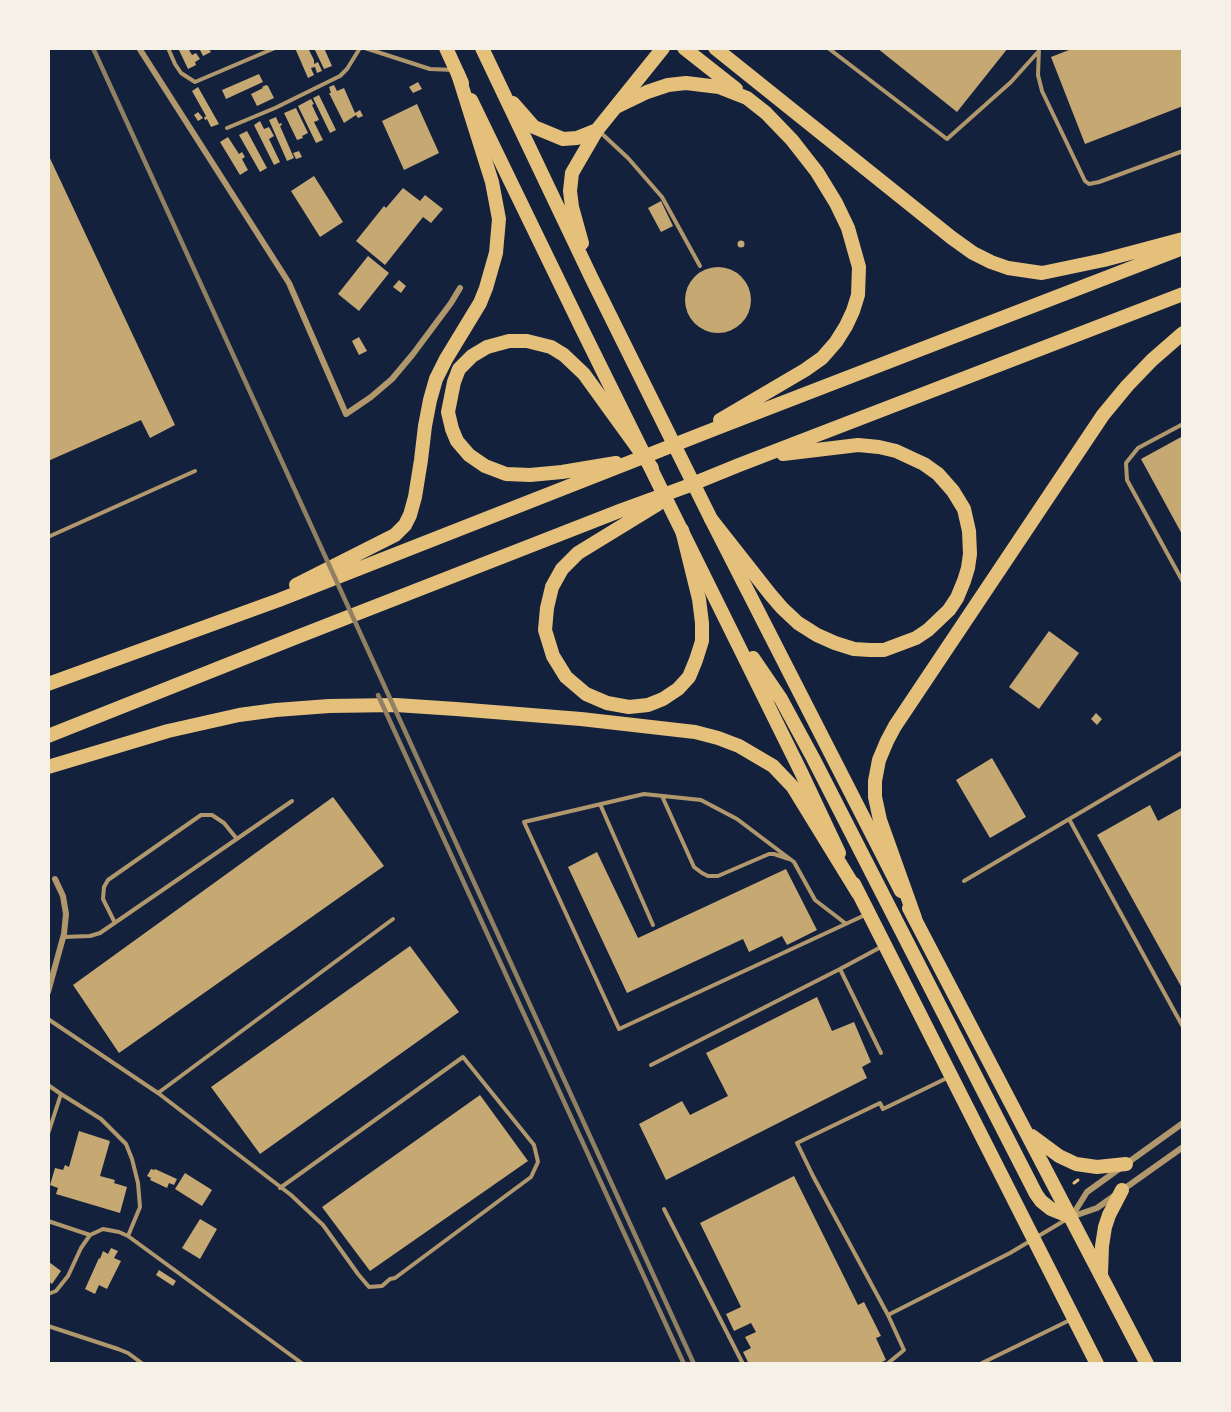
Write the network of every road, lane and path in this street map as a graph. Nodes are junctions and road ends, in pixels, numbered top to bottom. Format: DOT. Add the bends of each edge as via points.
graph roads {
  1 [pos="140,48"];
  2 [pos="168,48"];
  3 [pos="275,48"];
  4 [pos="360,48"];
  5 [pos="365,48"];
  6 [pos="446,48"];
  7 [pos="482,48"];
  8 [pos="663,48"];
  9 [pos="684,48"];
  10 [pos="715,48"];
  11 [pos="828,48"];
  12 [pos="1039,50"];
  13 [pos="457,72"];
  14 [pos="501,88"];
  15 [pos="747,98"];
  16 [pos="616,107"];
  17 [pos="227,128"];
  18 [pos="597,130"];
  19 [pos="1183,151"];
  20 [pos="1183,240"];
  21 [pos="1183,248"];
  22 [pos="700,266"];
  23 [pos="591,277"];
  24 [pos="460,288"];
  25 [pos="1183,294"];
  26 [pos="1183,333"];
  27 [pos="1183,424"];
  28 [pos="715,426"];
  29 [pos="760,457"];
  30 [pos="652,468"];
  31 [pos="601,469"];
  32 [pos="195,471"];
  33 [pos="623,517"];
  34 [pos="711,519"];
  35 [pos="682,530"];
  36 [pos="48,537"];
  37 [pos="1183,582"];
  38 [pos="278,598"];
  39 [pos="727,622"];
  40 [pos="48,684"];
  41 [pos="48,736"];
  42 [pos="1183,752"];
  43 [pos="48,767"];
  44 [pos="662,795"];
  45 [pos="292,801"];
  46 [pos="600,804"];
  47 [pos="1069,819"];
  48 [pos="237,839"];
  49 [pos="794,862"];
  50 [pos="55,879"];
  51 [pos="964,881"];
  52 [pos="858,893"];
  53 [pos="868,913"];
  54 [pos="915,918"];
  55 [pos="393,919"];
  56 [pos="115,923"];
  57 [pos="845,923"];
  58 [pos="653,925"];
  59 [pos="63,937"];
  60 [pos="885,945"];
  61 [pos="840,969"];
  62 [pos="48,992"];
  63 [pos="48,1019"];
  64 [pos="1183,1027"];
  65 [pos="882,1053"];
  66 [pos="651,1065"];
  67 [pos="951,1076"];
  68 [pos="48,1085"];
  69 [pos="158,1093"];
  70 [pos="61,1094"];
  71 [pos="1183,1123"];
  72 [pos="1025,1130"];
  73 [pos="48,1134"];
  74 [pos="1183,1147"];
  75 [pos="1126,1164"];
  76 [pos="1078,1180"];
  77 [pos="1074,1183"];
  78 [pos="280,1188"];
  79 [pos="1122,1190"];
  80 [pos="664,1209"];
  81 [pos="1071,1217"];
  82 [pos="48,1221"];
  83 [pos="90,1235"];
  84 [pos="128,1236"];
  85 [pos="1034,1239"];
  86 [pos="1100,1275"];
  87 [pos="48,1294"];
  88 [pos="888,1315"];
  89 [pos="1074,1318"];
  90 [pos="48,1326"];
  91 [pos="143,1364"];
  92 [pos="303,1364"];
  93 [pos="743,1364"];
  94 [pos="887,1364"];
  95 [pos="980,1364"];
  96 [pos="1097,1364"];
  97 [pos="1147,1364"];
  1 -- 24 [label="street" via="290,283 346,414 392,379"];
  2 -- 3 [label="lane" via="180,73 195,82"];
  4 -- 17 [label="lane" via="340,76"];
  5 -- 13 [label="lane" via="430,69"];
  6 -- 13 [label="highway"];
  7 -- 14 [label="highway"];
  8 -- 16 [label="highway"];
  9 -- 15 [label="highway"];
  10 -- 20 [label="highway" via="952,238 991,262 1042,273"];
  11 -- 12 [label="lane" via="947,139 1011,82"];
  12 -- 19 [label="lane" via="1042,92 1089,184"];
  13 -- 30 [label="highway"];
  13 -- 38 [label="highway" via="492,182 499,219 496,253 480,303 436,379 410,515 396,535"];
  14 -- 18 [label="highway" via="534,127 550,135 577,138"];
  14 -- 23 [label="highway"];
  15 -- 16 [label="highway" via="719,87 686,83 647,92"];
  15 -- 28 [label="highway" via="792,140 837,203 859,267 858,295 846,326 822,358"];
  16 -- 18 [label="highway"];
  18 -- 22 [label="lane" via="662,197"];
  18 -- 23 [label="highway" via="572,173 570,191"];
  21 -- 28 [label="highway"];
  23 -- 34 [label="highway"];
  25 -- 29 [label="highway"];
  26 -- 54 [label="highway" via="1152,360 1103,415 887,741 879,760 875,797"];
  27 -- 37 [label="lane" via="1138,448 1126,463 1127,480"];
  28 -- 31 [label="highway" via="636,461"];
  29 -- 33 [label="highway"];
  29 -- 34 [label="highway" via="858,445 879,447 924,464 938,474 964,509 969,531 966,574 949,610 916,638 884,650 835,644 798,623 782,608"];
  30 -- 31 [label="highway" via="584,374 551,347 527,340 509,341 488,347 459,369 448,412 457,441 469,455 506,474"];
  30 -- 35 [label="highway"];
  31 -- 38 [label="highway" via="386,559"];
  32 -- 36 [label="lane"];
  33 -- 35 [label="highway" via="562,569 552,587 545,630 553,656 566,677 586,694 607,703 648,705 678,689 689,677 702,641 702,623"];
  33 -- 41 [label="highway" via="402,596"];
  34 -- 54 [label="highway"];
  35 -- 39 [label="highway"];
  38 -- 40 [label="highway"];
  39 -- 52 [label="highway"];
  39 -- 81 [label="highway" via="781,699 808,748 1036,1194 1051,1209"];
  42 -- 47 [label="lane"];
  43 -- 52 [label="highway" via="168,731 276,710 329,706 456,709 695,732 739,746 773,766 793,787"];
  44 -- 46 [label="lane" via="644,794"];
  44 -- 49 [label="lane" via="701,800 737,819"];
  44 -- 49 [label="lane" via="694,867 702,873 718,876 769,854"];
  45 -- 48 [label="lane"];
  46 -- 57 [label="lane" via="524,822 619,1029"];
  46 -- 58 [label="lane"];
  47 -- 51 [label="lane"];
  47 -- 64 [label="lane"];
  48 -- 56 [label="lane"];
  48 -- 56 [label="lane" via="212,815 201,815 108,880 104,898"];
  49 -- 57 [label="lane" via="815,900"];
  50 -- 59 [label="street" via="66,914"];
  52 -- 53 [label="highway"];
  53 -- 57 [label="lane"];
  53 -- 60 [label="highway"];
  54 -- 72 [label="highway"];
  55 -- 69 [label="lane"];
  56 -- 59 [label="lane" via="90,936"];
  59 -- 62 [label="street"];
  60 -- 61 [label="lane"];
  60 -- 67 [label="highway"];
  61 -- 65 [label="lane"];
  61 -- 66 [label="lane"];
  63 -- 69 [label="lane"];
  67 -- 85 [label="highway"];
  67 -- 88 [label="lane" via="883,1109 880,1103 797,1143"];
  68 -- 70 [label="lane"];
  69 -- 78 [label="lane"];
  70 -- 73 [label="lane"];
  70 -- 84 [label="lane" via="101,1119 126,1144 138,1183 140,1207"];
  71 -- 75 [label="street"];
  72 -- 75 [label="highway" via="1076,1164"];
  72 -- 81 [label="highway"];
  74 -- 79 [label="street"];
  75 -- 81 [label="street" via="1087,1192"];
  76 -- 77 [label="path"];
  78 -- 78 [label="lane" via="323,1225 369,1287 382,1287 531,1177 538,1162 534,1145 463,1057"];
  79 -- 81 [label="street" via="1097,1208"];
  79 -- 86 [label="highway" via="1109,1215"];
  80 -- 93 [label="lane"];
  81 -- 85 [label="lane"];
  81 -- 86 [label="highway"];
  82 -- 83 [label="lane"];
  83 -- 84 [label="lane" via="104,1229"];
  83 -- 87 [label="lane" via="68,1276 56,1291"];
  84 -- 92 [label="lane"];
  85 -- 88 [label="lane"];
  85 -- 89 [label="highway"];
  86 -- 97 [label="highway"];
  88 -- 94 [label="lane" via="904,1350"];
  89 -- 95 [label="lane"];
  89 -- 96 [label="highway"];
  90 -- 91 [label="lane" via="128,1353"];
}
